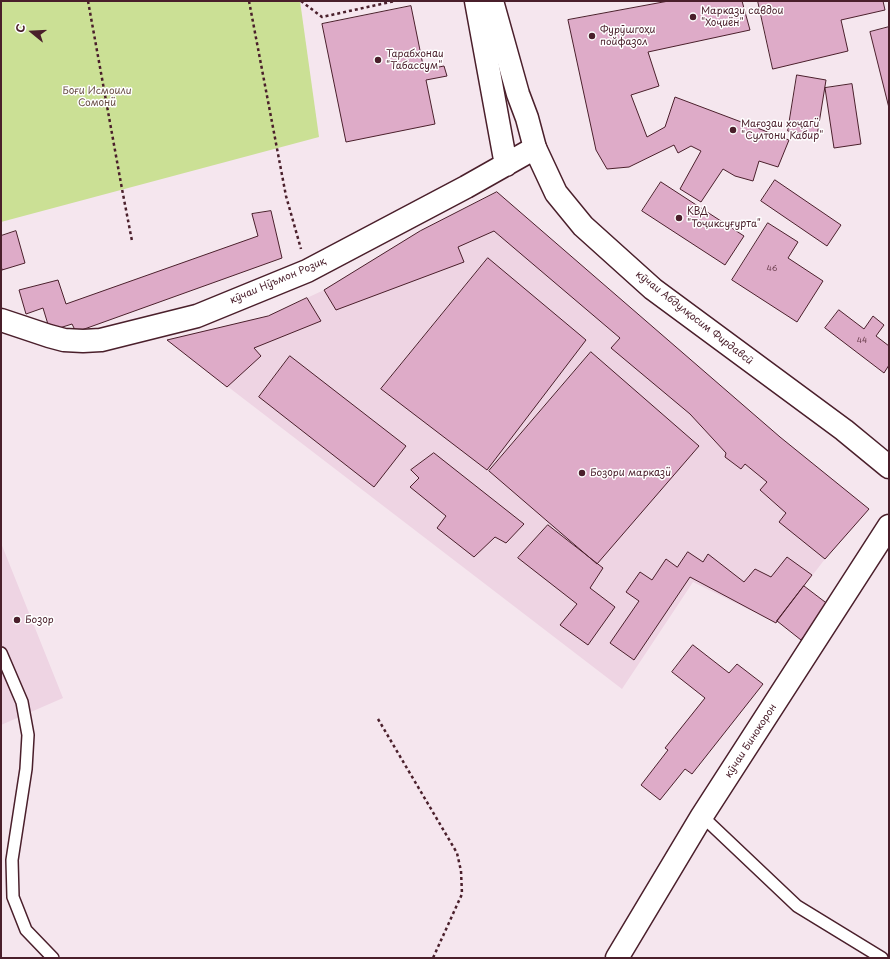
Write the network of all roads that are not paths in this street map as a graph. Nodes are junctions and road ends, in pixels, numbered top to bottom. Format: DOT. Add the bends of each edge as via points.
graph roads {
  1 [pos="492,2"];
  2 [pos="535,148"];
  3 [pos="506,165"];
  4 [pos="1,320"];
  5 [pos="889,467"];
  6 [pos="889,526"];
  7 [pos="1,653"];
  8 [pos="702,816"];
  9 [pos="53,958"];
  10 [pos="617,958"];
  11 [pos="882,958"];
  1 -- 2 [label="street, кӯчаи Абдулқосим Фирдавсӣ"];
  1 -- 3 [label="street"];
  2 -- 3 [label="street, кӯчаи Нӯъмон Розиқ"];
  2 -- 5 [label="street, кӯчаи Абдулқосим Фирдавсӣ" via="556,193 583,226 624,263 653,289 844,430"];
  3 -- 4 [label="street, кӯчаи Нӯъмон Розиқ" via="307,271 197,316 101,340 83,341 64,340"];
  6 -- 8 [label="street, кӯчаи Бинокорон"];
  7 -- 9 [label="lane" via="22,702 28,735 26,769 12,860 13,897 26,930"];
  8 -- 10 [label="street, кӯчаи Бинокорон"];
  8 -- 11 [label="lane" via="797,906"];
}
